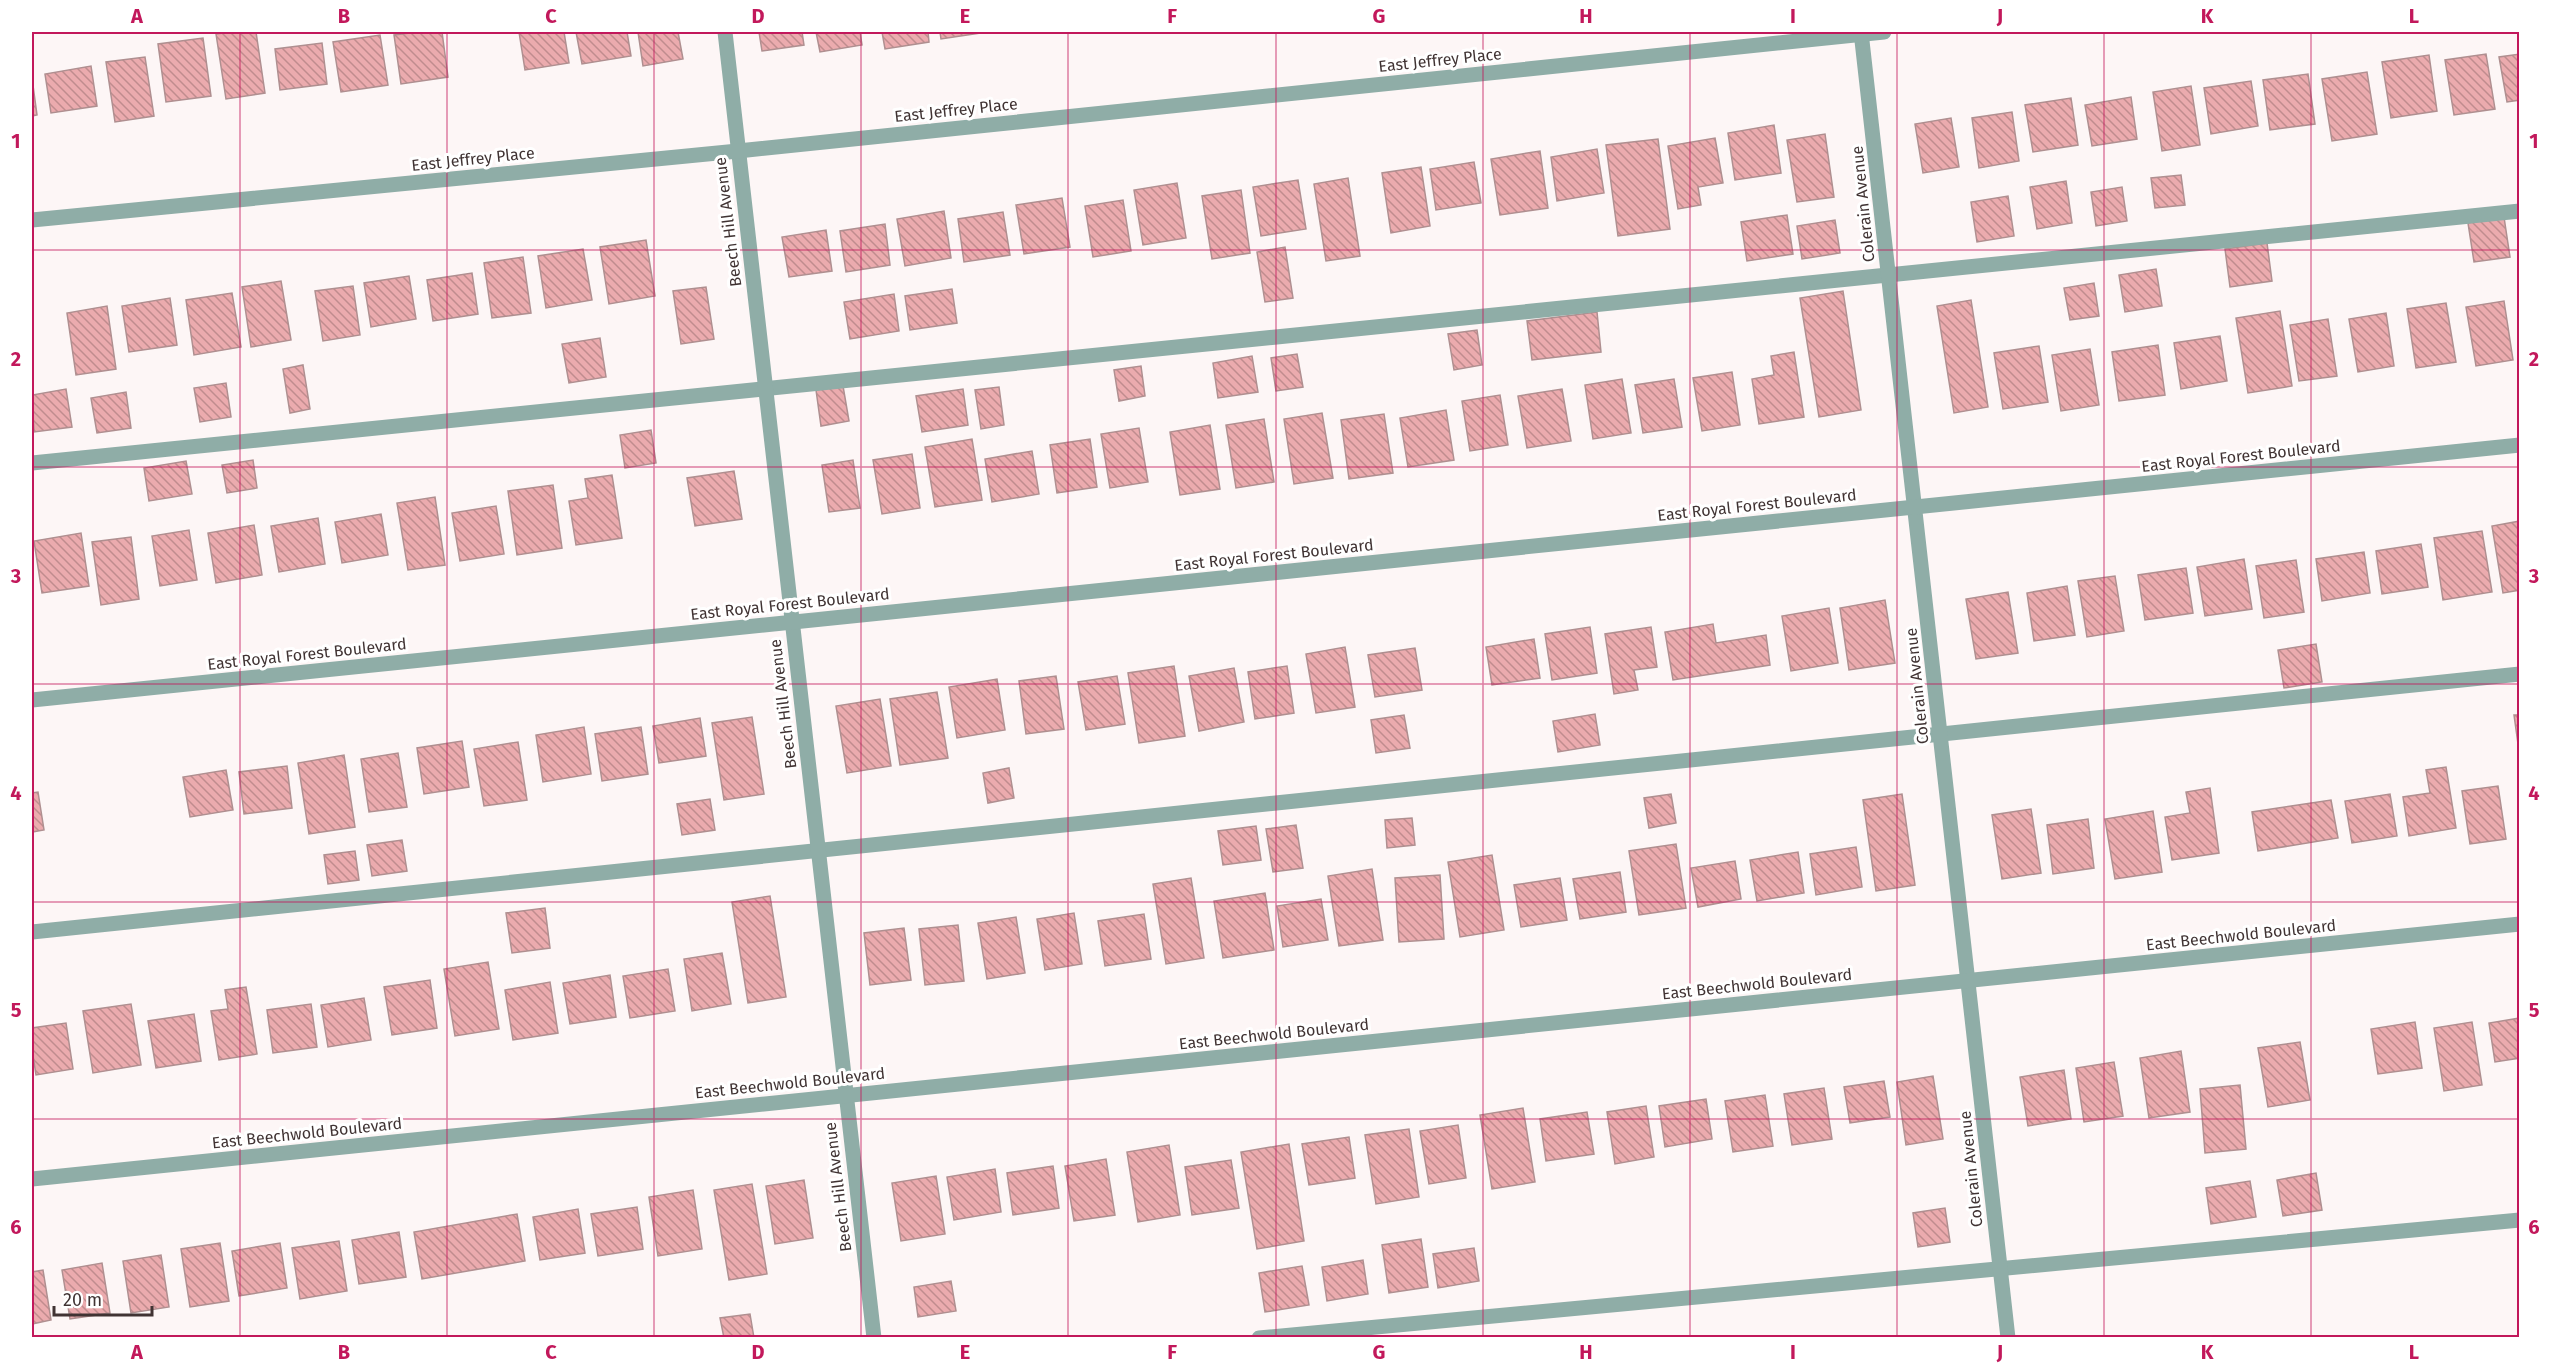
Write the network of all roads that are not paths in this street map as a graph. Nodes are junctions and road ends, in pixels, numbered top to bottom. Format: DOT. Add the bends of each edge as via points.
graph roads {
  1 [pos="725,32"];
  2 [pos="1884,32"];
  3 [pos="1861,33"];
  4 [pos="738,151"];
  5 [pos="2520,211"];
  6 [pos="32,220"];
  7 [pos="1889,275"];
  8 [pos="765,389"];
  9 [pos="2520,445"];
  10 [pos="32,463"];
  11 [pos="1915,507"];
  12 [pos="792,622"];
  13 [pos="2520,674"];
  14 [pos="32,700"];
  15 [pos="1940,734"];
  16 [pos="818,850"];
  17 [pos="2520,924"];
  18 [pos="32,932"];
  19 [pos="1968,981"];
  20 [pos="846,1096"];
  21 [pos="32,1179"];
  22 [pos="2520,1220"];
  23 [pos="2000,1268"];
  24 [pos="874,1338"];
  25 [pos="1259,1338"];
  26 [pos="2008,1338"];
  1 -- 4 [label="street, Beech Hill Avenue"];
  2 -- 3 [label="street, East Jeffrey Place"];
  3 -- 4 [label="street, East Jeffrey Place"];
  3 -- 7 [label="street, Colerain Avenue"];
  4 -- 6 [label="street, East Jeffrey Place"];
  4 -- 8 [label="street, Beech Hill Avenue"];
  5 -- 7 [label="street"];
  7 -- 8 [label="street"];
  7 -- 11 [label="street, Colerain Avenue"];
  8 -- 10 [label="street"];
  8 -- 12 [label="street, Beech Hill Avenue"];
  9 -- 11 [label="street, East Royal Forest Boulevard"];
  11 -- 12 [label="street, East Royal Forest Boulevard"];
  11 -- 15 [label="street, Colerain Avenue"];
  12 -- 14 [label="street, East Royal Forest Boulevard"];
  12 -- 16 [label="street, Beech Hill Avenue"];
  13 -- 15 [label="street"];
  15 -- 16 [label="street"];
  15 -- 19 [label="street, Colerain Avenue"];
  16 -- 18 [label="street"];
  16 -- 20 [label="street, Beech Hill Avenue"];
  17 -- 19 [label="street, East Beechwold Boulevard"];
  19 -- 20 [label="street, East Beechwold Boulevard"];
  19 -- 23 [label="street, Colerain Avenue"];
  20 -- 21 [label="street, East Beechwold Boulevard"];
  20 -- 24 [label="street, Beech Hill Avenue"];
  22 -- 23 [label="street"];
  23 -- 25 [label="street"];
  23 -- 26 [label="street, Colerain Avenue"];
}
